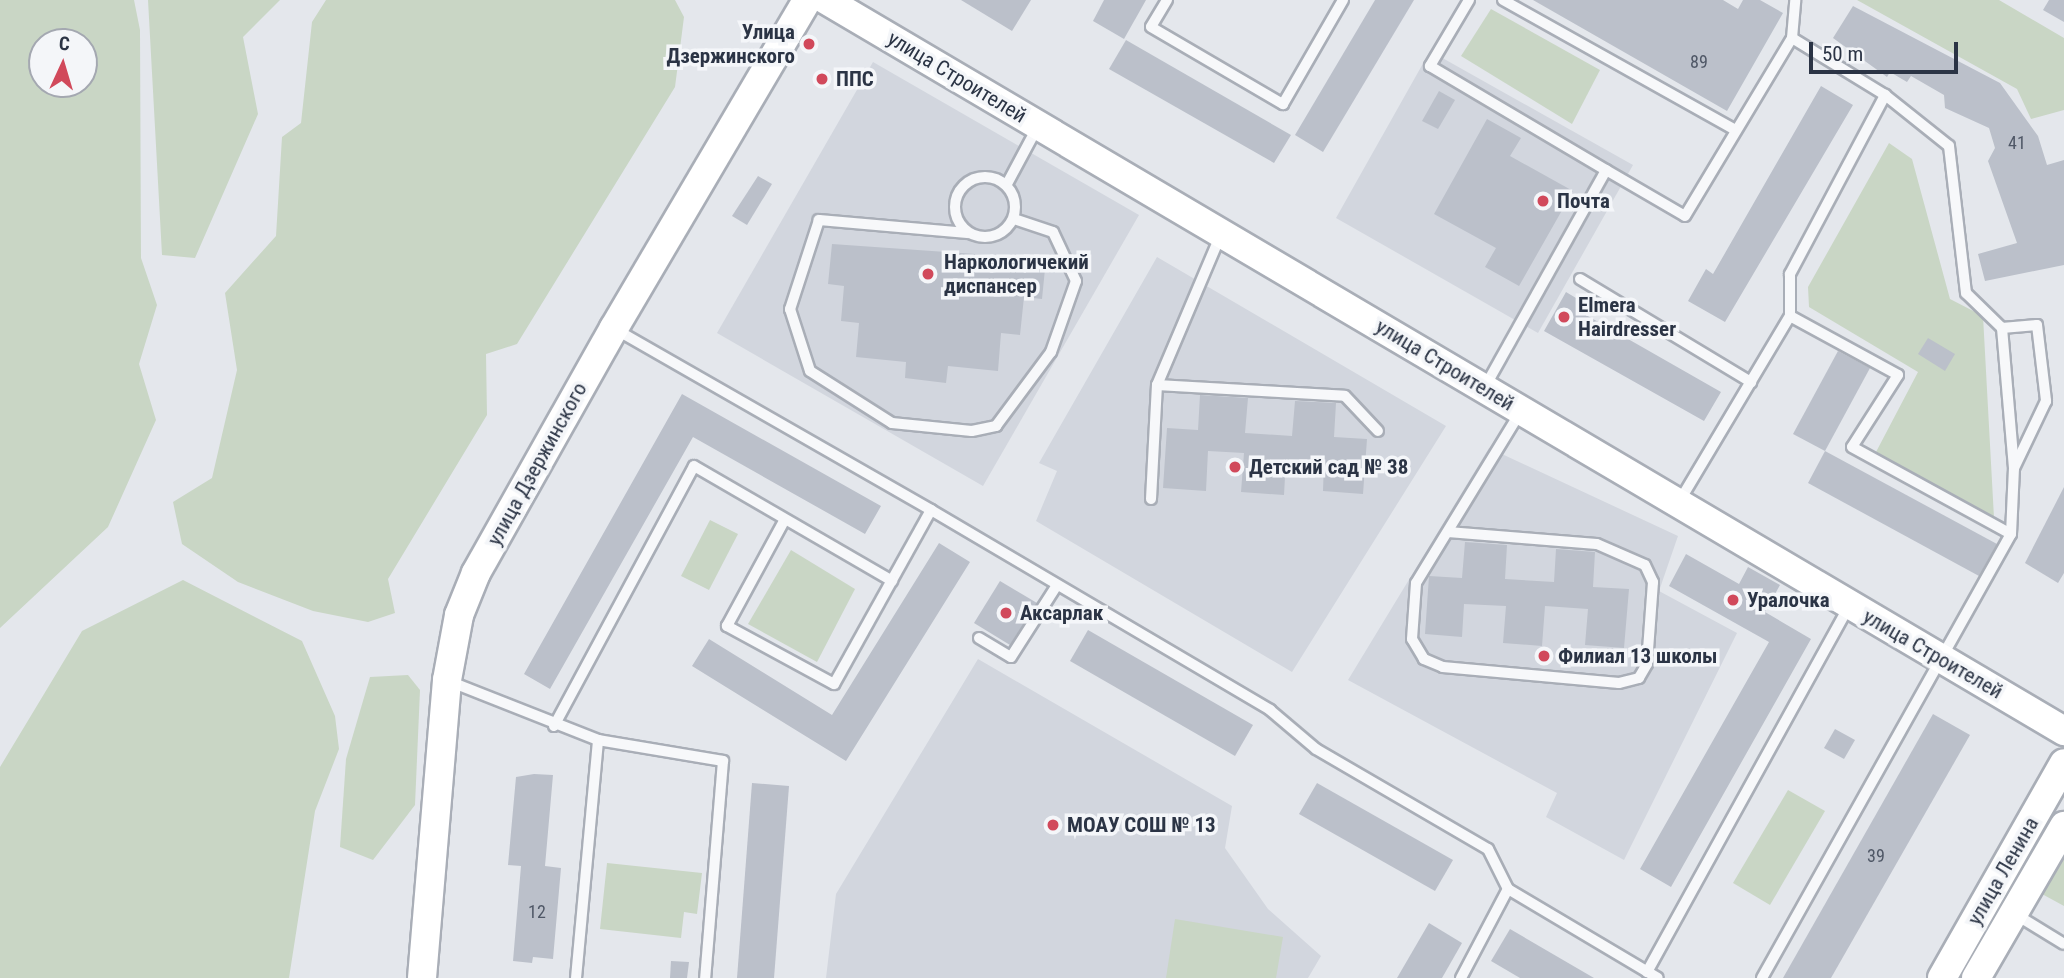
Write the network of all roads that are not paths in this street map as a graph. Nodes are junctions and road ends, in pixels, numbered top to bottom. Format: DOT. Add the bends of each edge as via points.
graph roads {
  1 [pos="807,0"];
  2 [pos="826,0"];
  3 [pos="1167,0"];
  4 [pos="1343,0"];
  5 [pos="1469,0"];
  6 [pos="1503,0"];
  7 [pos="1795,0"];
  8 [pos="1792,38"];
  9 [pos="1885,94"];
  10 [pos="1039,126"];
  11 [pos="1734,129"];
  12 [pos="1606,170"];
  13 [pos="1007,184"];
  14 [pos="1014,219"];
  15 [pos="968,233"];
  16 [pos="1221,234"];
  17 [pos="1580,279"];
  18 [pos="1790,316"];
  19 [pos="614,328"];
  20 [pos="2002,328"];
  21 [pos="1751,382"];
  22 [pos="1157,385"];
  23 [pos="1484,388"];
  24 [pos="1521,410"];
  25 [pos="1378,431"];
  26 [pos="2014,468"];
  27 [pos="1151,499"];
  28 [pos="1678,503"];
  29 [pos="931,510"];
  30 [pos="784,521"];
  31 [pos="1448,532"];
  32 [pos="2011,534"];
  33 [pos="892,581"];
  34 [pos="1057,585"];
  35 [pos="1850,605"];
  36 [pos="979,638"];
  37 [pos="1943,660"];
  38 [pos="447,680"];
  39 [pos="554,726"];
  40 [pos="2064,731"];
  41 [pos="598,740"];
  42 [pos="2064,763"];
  43 [pos="2064,826"];
  44 [pos="1508,890"];
  45 [pos="2015,914"];
  46 [pos="2064,944"];
  47 [pos="1647,972"];
  48 [pos="422,978"];
  49 [pos="576,978"];
  50 [pos="705,978"];
  51 [pos="1461,978"];
  52 [pos="1658,978"];
  53 [pos="1762,978"];
  54 [pos="1942,978"];
  55 [pos="1976,978"];
  1 -- 19 [label="main road, улица Дзержинского"];
  2 -- 10 [label="main road, улица Строителей"];
  3 -- 4 [label="lane" via="1151,27 1283,104"];
  5 -- 12 [label="lane" via="1430,66"];
  6 -- 11 [label="lane"];
  7 -- 8 [label="lane"];
  8 -- 9 [label="lane"];
  8 -- 11 [label="lane"];
  9 -- 18 [label="lane" via="1790,274"];
  9 -- 20 [label="lane" via="1949,146 1966,293"];
  10 -- 13 [label="lane"];
  10 -- 16 [label="main road, улица Строителей"];
  11 -- 12 [label="lane" via="1685,216"];
  12 -- 23 [label="lane"];
  13 -- 14 [label="lane" via="1016,201"];
  13 -- 15 [label="lane" via="988,176 968,181 956,196 955,217"];
  14 -- 15 [label="lane" via="1003,233 985,239"];
  14 -- 15 [label="lane" via="1053,232 1076,281 1051,352 996,426 972,431 892,423 810,371 790,309 819,220"];
  16 -- 22 [label="lane"];
  16 -- 23 [label="main road, улица Строителей"];
  17 -- 21 [label="lane"];
  18 -- 21 [label="lane"];
  18 -- 32 [label="lane" via="1898,375 1852,447"];
  19 -- 29 [label="lane"];
  19 -- 38 [label="main road, улица Дзержинского" via="476,573 459,615"];
  20 -- 26 [label="lane"];
  20 -- 26 [label="lane" via="2036,325 2046,401"];
  21 -- 28 [label="lane"];
  22 -- 25 [label="lane" via="1345,396"];
  22 -- 27 [label="lane"];
  23 -- 24 [label="main road, улица Строителей"];
  24 -- 28 [label="main road, улица Строителей"];
  24 -- 31 [label="lane"];
  26 -- 32 [label="lane"];
  28 -- 35 [label="main road, улица Строителей"];
  29 -- 33 [label="lane"];
  29 -- 34 [label="lane"];
  30 -- 33 [label="lane"];
  30 -- 33 [label="lane" via="727,626 834,684"];
  30 -- 39 [label="lane" via="694,466"];
  31 -- 31 [label="lane" via="1597,544 1645,565 1653,582 1647,664 1639,678 1578,679 1443,667 1424,659 1412,639 1416,583"];
  32 -- 37 [label="lane"];
  34 -- 36 [label="lane" via="1012,657"];
  34 -- 44 [label="lane" via="1488,849"];
  35 -- 37 [label="main road, улица Строителей"];
  35 -- 47 [label="lane"];
  37 -- 40 [label="main road, улица Строителей"];
  37 -- 53 [label="lane"];
  38 -- 39 [label="lane"];
  38 -- 48 [label="main road, улица Дзержинского"];
  39 -- 41 [label="lane"];
  41 -- 49 [label="lane"];
  41 -- 50 [label="lane" via="723,761"];
  42 -- 54 [label="main road, улица Ленина"];
  43 -- 45 [label="main road, улица Ленина"];
  44 -- 47 [label="lane"];
  44 -- 51 [label="lane"];
  45 -- 46 [label="lane"];
  45 -- 55 [label="main road, улица Ленина"];
  47 -- 52 [label="lane"];
}
